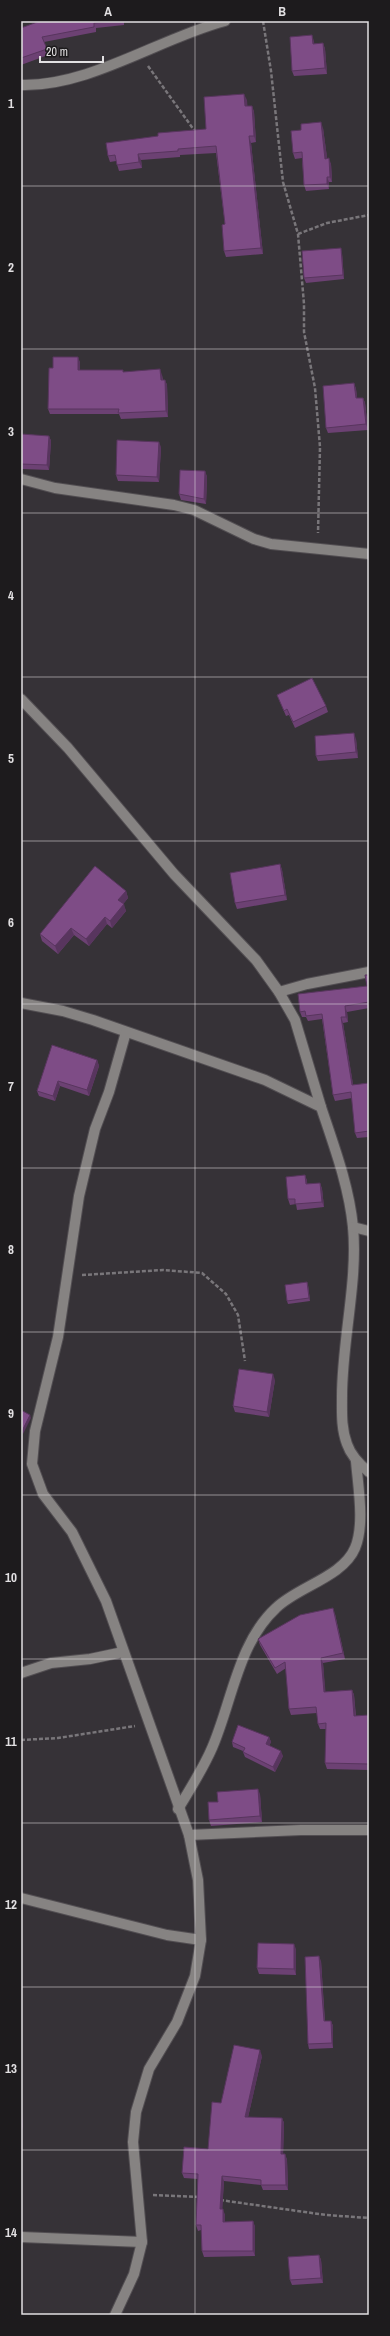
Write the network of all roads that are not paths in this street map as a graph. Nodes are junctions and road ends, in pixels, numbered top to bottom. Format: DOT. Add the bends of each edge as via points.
graph roads {
  1 [pos="225,21"];
  2 [pos="21,86"];
  3 [pos="21,478"];
  4 [pos="369,554"];
  5 [pos="21,699"];
  6 [pos="369,972"];
  7 [pos="280,992"];
  8 [pos="21,1004"];
  9 [pos="126,1032"];
  10 [pos="321,1107"];
  11 [pos="353,1227"];
  12 [pos="369,1231"];
  13 [pos="356,1461"];
  14 [pos="369,1472"];
  15 [pos="123,1652"];
  16 [pos="21,1673"];
  17 [pos="178,1809"];
  18 [pos="369,1830"];
  19 [pos="189,1835"];
  20 [pos="21,1898"];
  21 [pos="201,1940"];
  22 [pos="21,2236"];
  23 [pos="142,2242"];
  24 [pos="115,2315"];
  1 -- 2 [label="street" via="64,80"];
  3 -- 4 [label="street" via="55,488 194,510 271,544"];
  5 -- 7 [label="street" via="68,748 174,874 256,960"];
  6 -- 7 [label="street"];
  7 -- 10 [label="street" via="295,1020"];
  8 -- 9 [label="street" via="63,1011"];
  9 -- 10 [label="street" via="265,1080"];
  9 -- 15 [label="street" via="109,1092 95,1129 79,1196 58,1337 35,1431 32,1464 43,1494 72,1532 93,1572"];
  10 -- 11 [label="street" via="341,1167"];
  11 -- 12 [label="street"];
  11 -- 13 [label="street" via="353,1266 342,1372 342,1426 347,1445"];
  13 -- 14 [label="street"];
  13 -- 17 [label="street" via="360,1514 356,1548 347,1562 276,1607 261,1624 251,1643 212,1747"];
  15 -- 16 [label="street" via="51,1663"];
  15 -- 17 [label="street"];
  17 -- 19 [label="street"];
  18 -- 19 [label="street"];
  19 -- 21 [label="street" via="198,1880"];
  20 -- 21 [label="street" via="167,1935"];
  21 -- 23 [label="street" via="195,1976 177,2022 149,2069 136,2112 133,2142"];
  22 -- 23 [label="street"];
  23 -- 24 [label="street" via="134,2274"];
}
